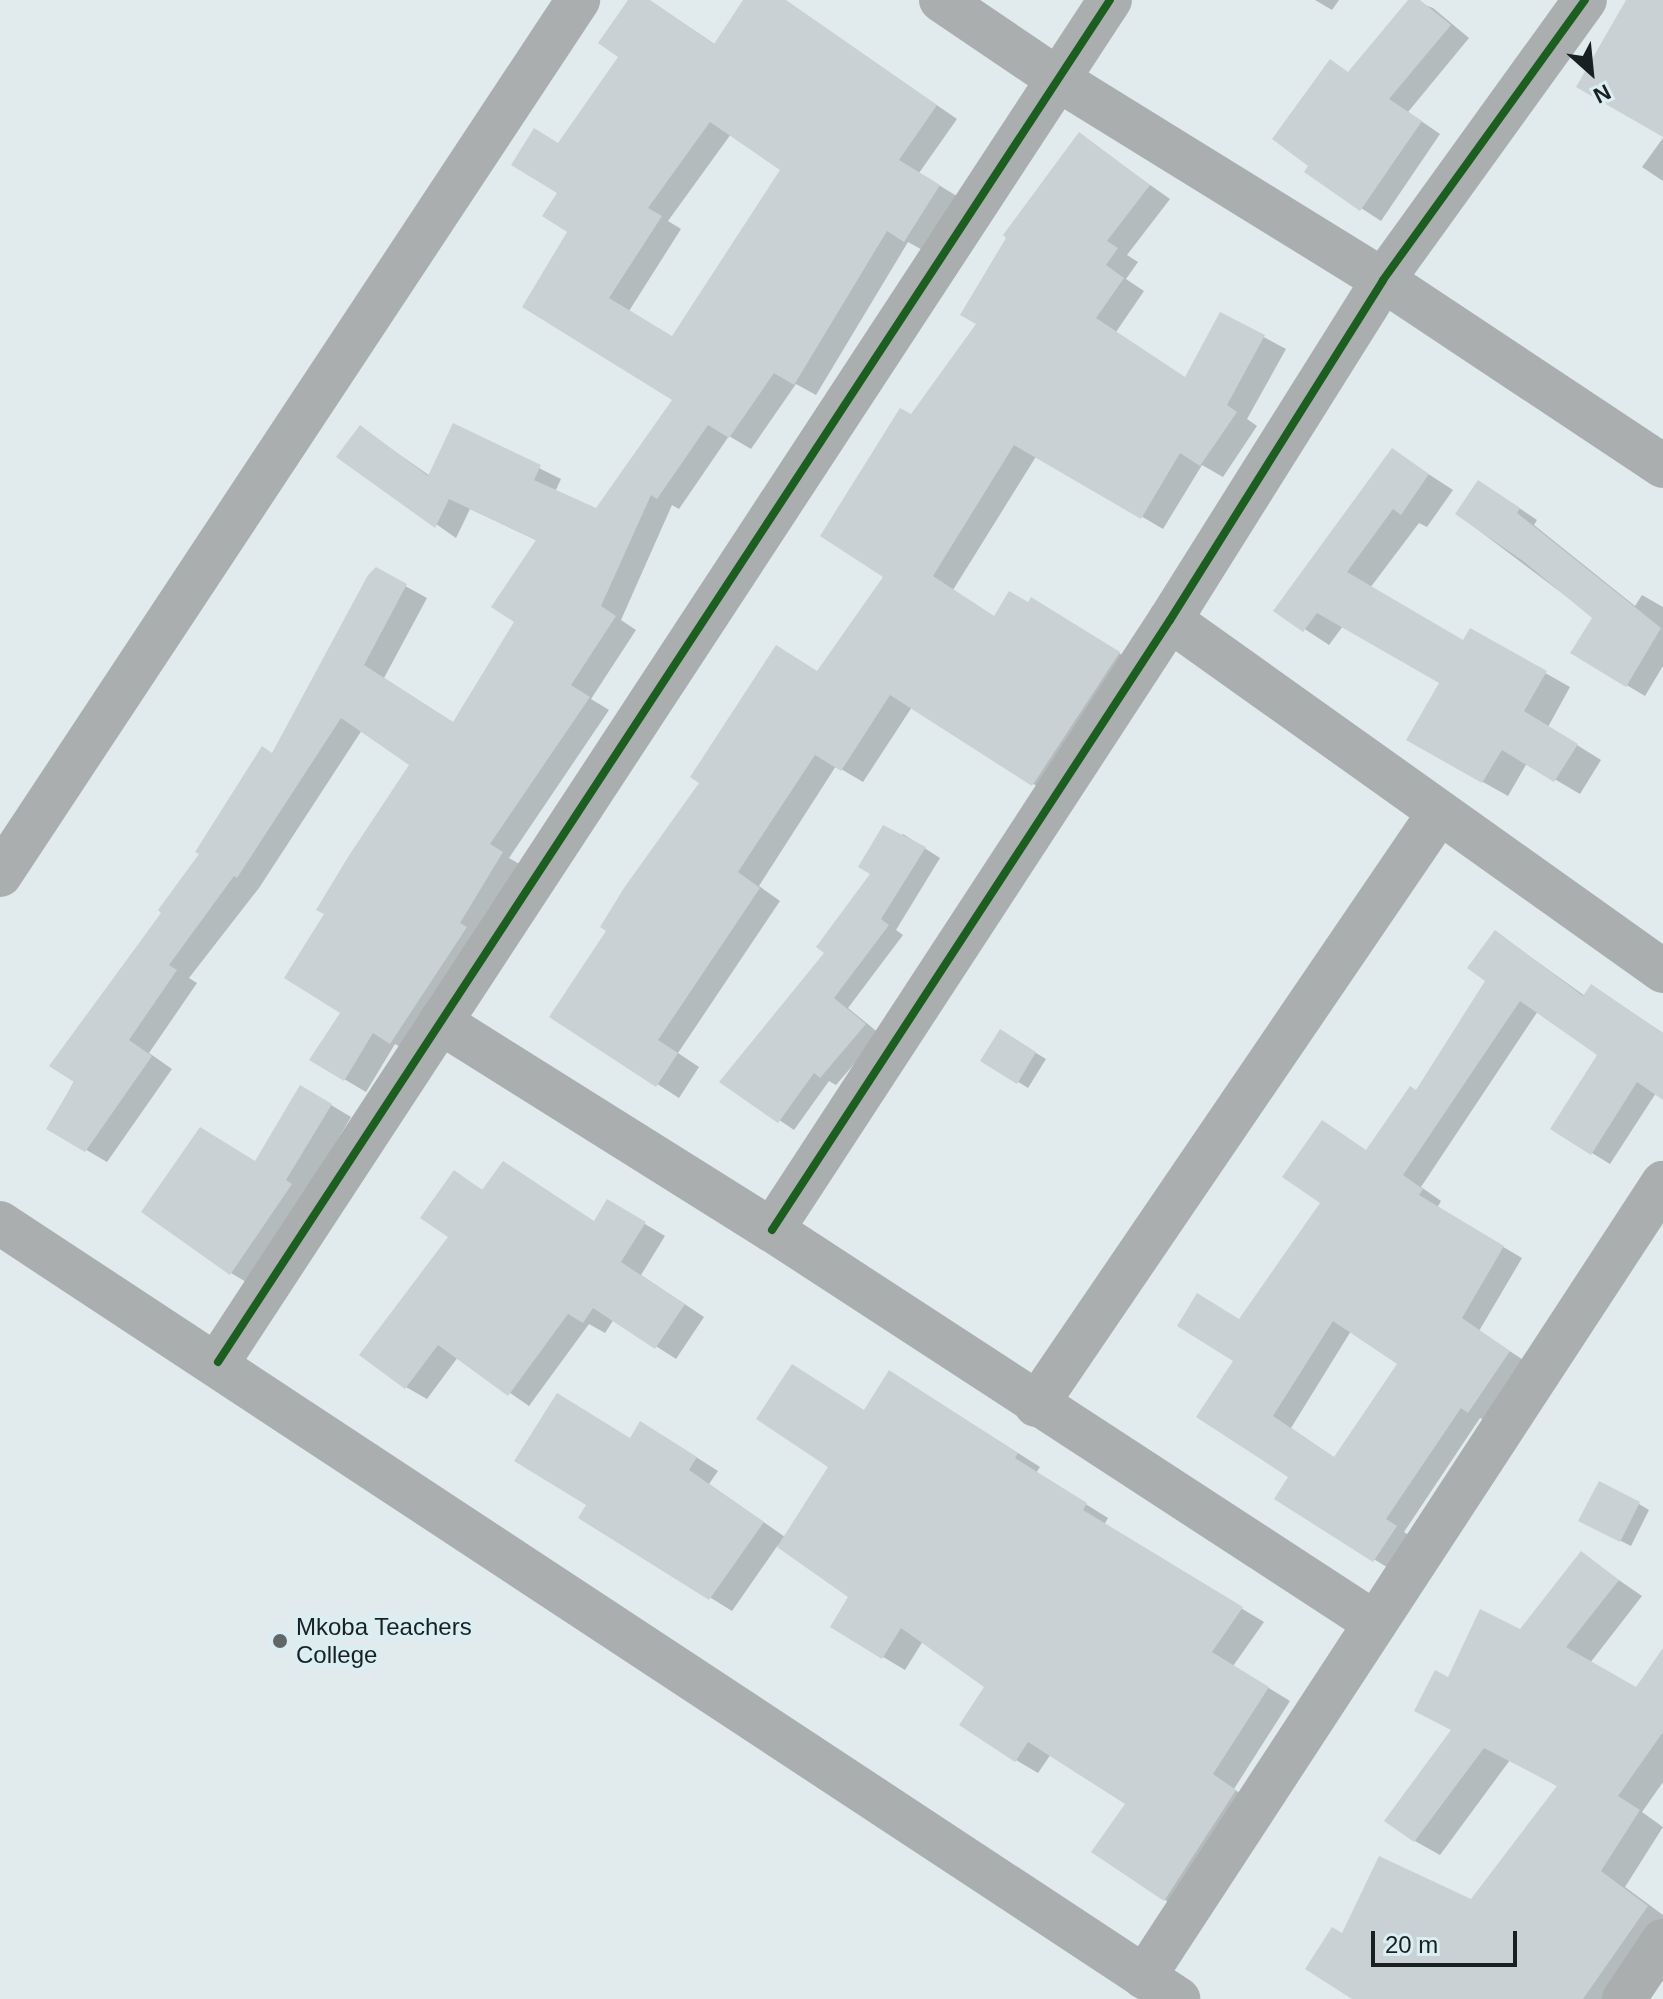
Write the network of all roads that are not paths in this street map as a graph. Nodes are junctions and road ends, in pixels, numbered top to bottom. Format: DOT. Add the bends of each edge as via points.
graph roads {
  1 [pos="578,0"];
  2 [pos="941,0"];
  3 [pos="1110,0"];
  4 [pos="1585,0"];
  5 [pos="1059,80"];
  6 [pos="1383,280"];
  7 [pos="1663,466"];
  8 [pos="1170,620"];
  9 [pos="1439,813"];
  10 [pos="0,875"];
  11 [pos="1663,971"];
  12 [pos="440,1022"];
  13 [pos="1663,1183"];
  14 [pos="0,1223"];
  15 [pos="772,1230"];
  16 [pos="218,1362"];
  17 [pos="1036,1405"];
  18 [pos="1375,1623"];
  19 [pos="1663,1941"];
  20 [pos="1161,1988"];
  21 [pos="1624,1999"];
  1 -- 10 [label="street"];
  2 -- 5 [label="street"];
  3 -- 5 [label="street"];
  4 -- 6 [label="street"];
  5 -- 6 [label="street"];
  5 -- 12 [label="street"];
  6 -- 7 [label="street"];
  6 -- 8 [label="street"];
  8 -- 9 [label="street"];
  8 -- 15 [label="street"];
  9 -- 11 [label="street"];
  9 -- 17 [label="street"];
  12 -- 15 [label="street"];
  12 -- 16 [label="street"];
  13 -- 18 [label="street"];
  14 -- 16 [label="street"];
  15 -- 17 [label="street"];
  16 -- 20 [label="street"];
  17 -- 18 [label="street"];
  18 -- 20 [label="street"];
  19 -- 21 [label="street"];
}
